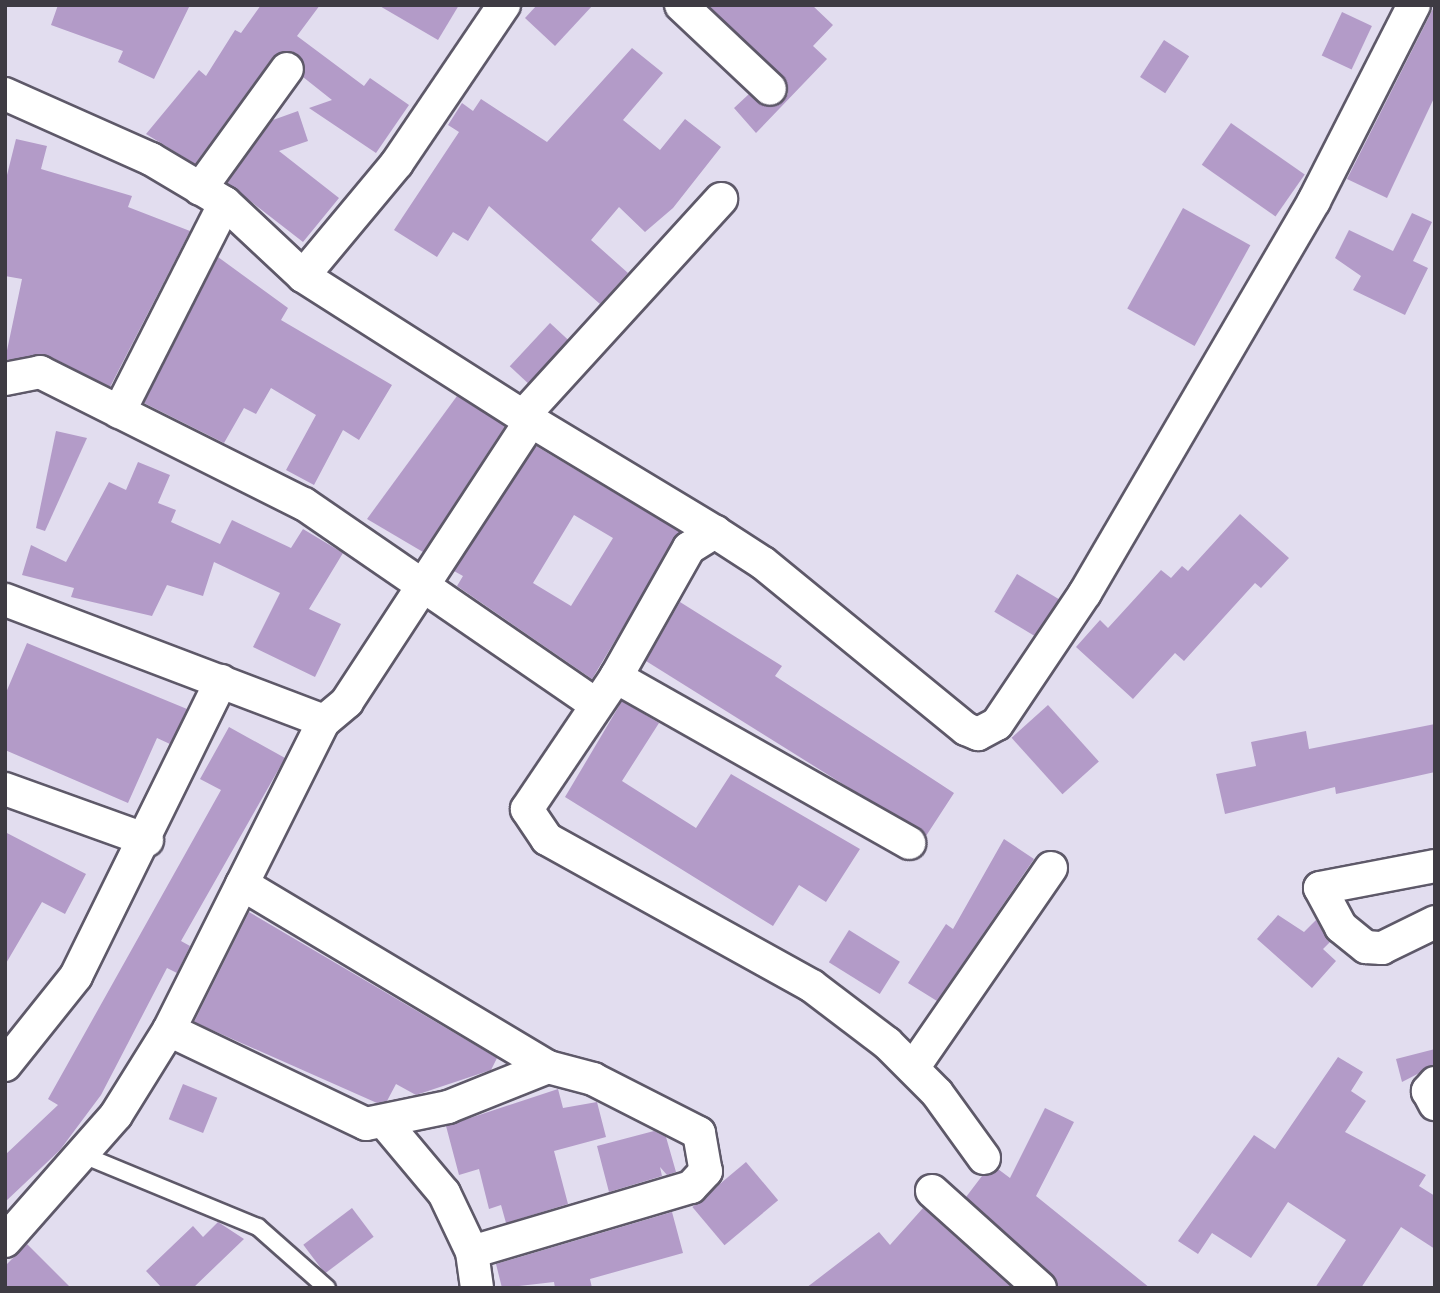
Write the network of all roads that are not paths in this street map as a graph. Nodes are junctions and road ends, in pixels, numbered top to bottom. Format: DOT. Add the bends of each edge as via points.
graph roads {
  1 [pos="504,5"];
  2 [pos="681,5"];
  3 [pos="1414,5"];
  4 [pos="287,69"];
  5 [pos="770,89"];
  6 [pos="5,94"];
  7 [pos="212,196"];
  8 [pos="722,199"];
  9 [pos="303,276"];
  10 [pos="5,379"];
  11 [pos="119,412"];
  12 [pos="523,416"];
  13 [pos="715,532"];
  14 [pos="417,588"];
  15 [pos="5,600"];
  16 [pos="616,677"];
  17 [pos="222,681"];
  18 [pos="594,703"];
  19 [pos="324,722"];
  20 [pos="5,789"];
  21 [pos="147,840"];
  22 [pos="909,843"];
  23 [pos="1435,866"];
  24 [pos="1051,868"];
  25 [pos="242,884"];
  26 [pos="1435,922"];
  27 [pos="169,1030"];
  28 [pos="5,1065"];
  29 [pos="548,1067"];
  30 [pos="913,1068"];
  31 [pos="1435,1083"];
  32 [pos="1435,1104"];
  33 [pos="386,1124"];
  34 [pos="83,1154"];
  35 [pos="985,1158"];
  36 [pos="932,1191"];
  37 [pos="5,1241"];
  38 [pos="472,1252"];
  39 [pos="327,1288"];
  40 [pos="477,1288"];
  41 [pos="1040,1288"];
  1 -- 9 [label="street" via="397,163"];
  2 -- 5 [label="street"];
  3 -- 13 [label="street" via="1314,201 1085,593 989,731 966,729 763,563"];
  4 -- 7 [label="street"];
  6 -- 7 [label="street" via="151,159"];
  7 -- 9 [label="street"];
  7 -- 11 [label="street"];
  8 -- 12 [label="street"];
  9 -- 12 [label="street"];
  10 -- 11 [label="street" via="40,372"];
  11 -- 14 [label="street" via="304,504"];
  12 -- 13 [label="street"];
  12 -- 14 [label="street" via="526,428"];
  13 -- 16 [label="street" via="690,548"];
  14 -- 18 [label="street"];
  14 -- 19 [label="street" via="347,702"];
  15 -- 17 [label="street"];
  16 -- 18 [label="street"];
  16 -- 22 [label="street"];
  17 -- 19 [label="street"];
  17 -- 21 [label="street"];
  18 -- 30 [label="street" via="527,809 529,821 547,839 812,986"];
  19 -- 25 [label="street"];
  20 -- 21 [label="street"];
  21 -- 28 [label="street" via="76,976"];
  23 -- 26 [label="street" via="1320,888 1341,927 1366,947 1382,947"];
  24 -- 30 [label="street"];
  25 -- 27 [label="street"];
  25 -- 29 [label="street"];
  27 -- 33 [label="street" via="366,1124"];
  27 -- 34 [label="street"];
  29 -- 33 [label="street"];
  29 -- 38 [label="street" via="593,1079 699,1133 706,1171 691,1187"];
  30 -- 35 [label="street"];
  31 -- 32 [label="street" via="1428,1091"];
  33 -- 38 [label="street" via="444,1192"];
  34 -- 37 [label="street"];
  34 -- 39 [label="lane" via="258,1227"];
  36 -- 41 [label="street"];
  38 -- 40 [label="street"];
}
